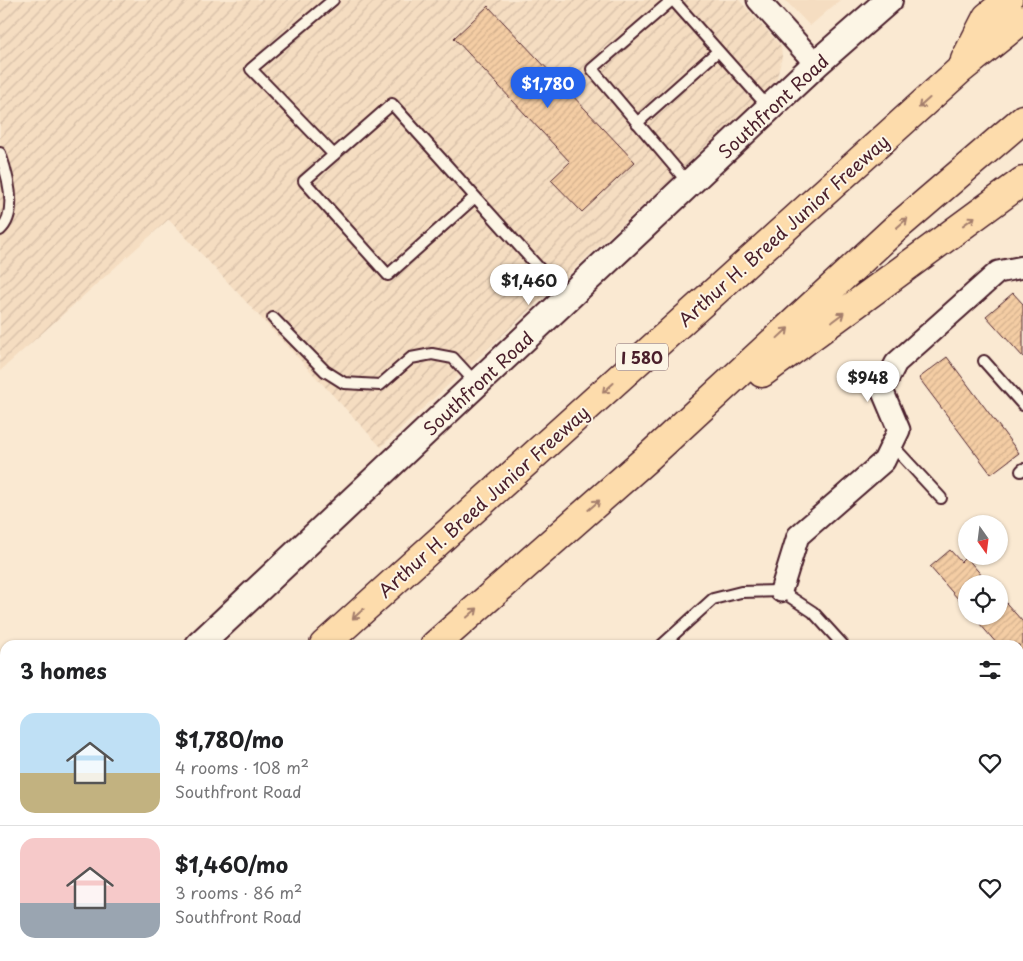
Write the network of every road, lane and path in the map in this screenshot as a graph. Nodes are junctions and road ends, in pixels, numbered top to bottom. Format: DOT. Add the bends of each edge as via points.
graph roads {
  1 [pos="333,0"];
  2 [pos="673,0"];
  3 [pos="758,0"];
  4 [pos="889,0"];
  5 [pos="1008,0"];
  6 [pos="1023,19"];
  7 [pos="718,51"];
  8 [pos="816,64"];
  9 [pos="960,70"];
  10 [pos="769,109"];
  11 [pos="1023,119"];
  12 [pos="637,123"];
  13 [pos="0,153"];
  14 [pos="334,155"];
  15 [pos="1023,181"];
  16 [pos="689,184"];
  17 [pos="475,197"];
  18 [pos="0,230"];
  19 [pos="1023,267"];
  20 [pos="566,300"];
  21 [pos="273,318"];
  22 [pos="984,361"];
  23 [pos="476,384"];
  24 [pos="1023,404"];
  25 [pos="892,445"];
  26 [pos="644,461"];
  27 [pos="941,498"];
  28 [pos="780,591"];
  29 [pos="204,640"];
  30 [pos="330,640"];
  31 [pos="441,640"];
  32 [pos="668,640"];
  33 [pos="838,640"];
  1 -- 14 [label="lane" via="251,69"];
  2 -- 7 [label="lane"];
  2 -- 12 [label="lane" via="592,69"];
  3 -- 8 [label="street"];
  4 -- 8 [label="street, Southfront Road"];
  5 -- 9 [label="highway" via="987,17"];
  6 -- 9 [label="highway, Arthur H. Breed Junior Freeway / I 580"];
  7 -- 10 [label="lane"];
  7 -- 12 [label="lane"];
  8 -- 10 [label="street, Southfront Road"];
  9 -- 30 [label="highway, Arthur H. Breed Junior Freeway / I 580, one-way"];
  10 -- 16 [label="street, Southfront Road"];
  26 -- 11 [label="highway, one-way" via="896,228"];
  12 -- 16 [label="lane"];
  13 -- 18 [label="lane" via="8,174 11,202 4,227"];
  14 -- 17 [label="lane" via="392,104"];
  14 -- 17 [label="lane" via="304,181 388,275"];
  26 -- 15 [label="highway, one-way"];
  16 -- 20 [label="street, Southfront Road"];
  17 -- 20 [label="lane"];
  19 -- 25 [label="street" via="998,272 896,362 882,390 899,430"];
  20 -- 23 [label="street, Southfront Road"];
  21 -- 23 [label="lane" via="325,370 344,384 380,385 411,358 432,354 453,358"];
  22 -- 24 [label="lane"];
  23 -- 29 [label="street, Southfront Road"];
  25 -- 27 [label="lane"];
  25 -- 28 [label="street" via="884,461 798,536"];
  31 -- 26 [label="highway, one-way"];
  28 -- 32 [label="lane" via="741,592 713,599"];
  28 -- 33 [label="lane" via="812,612"];
}
